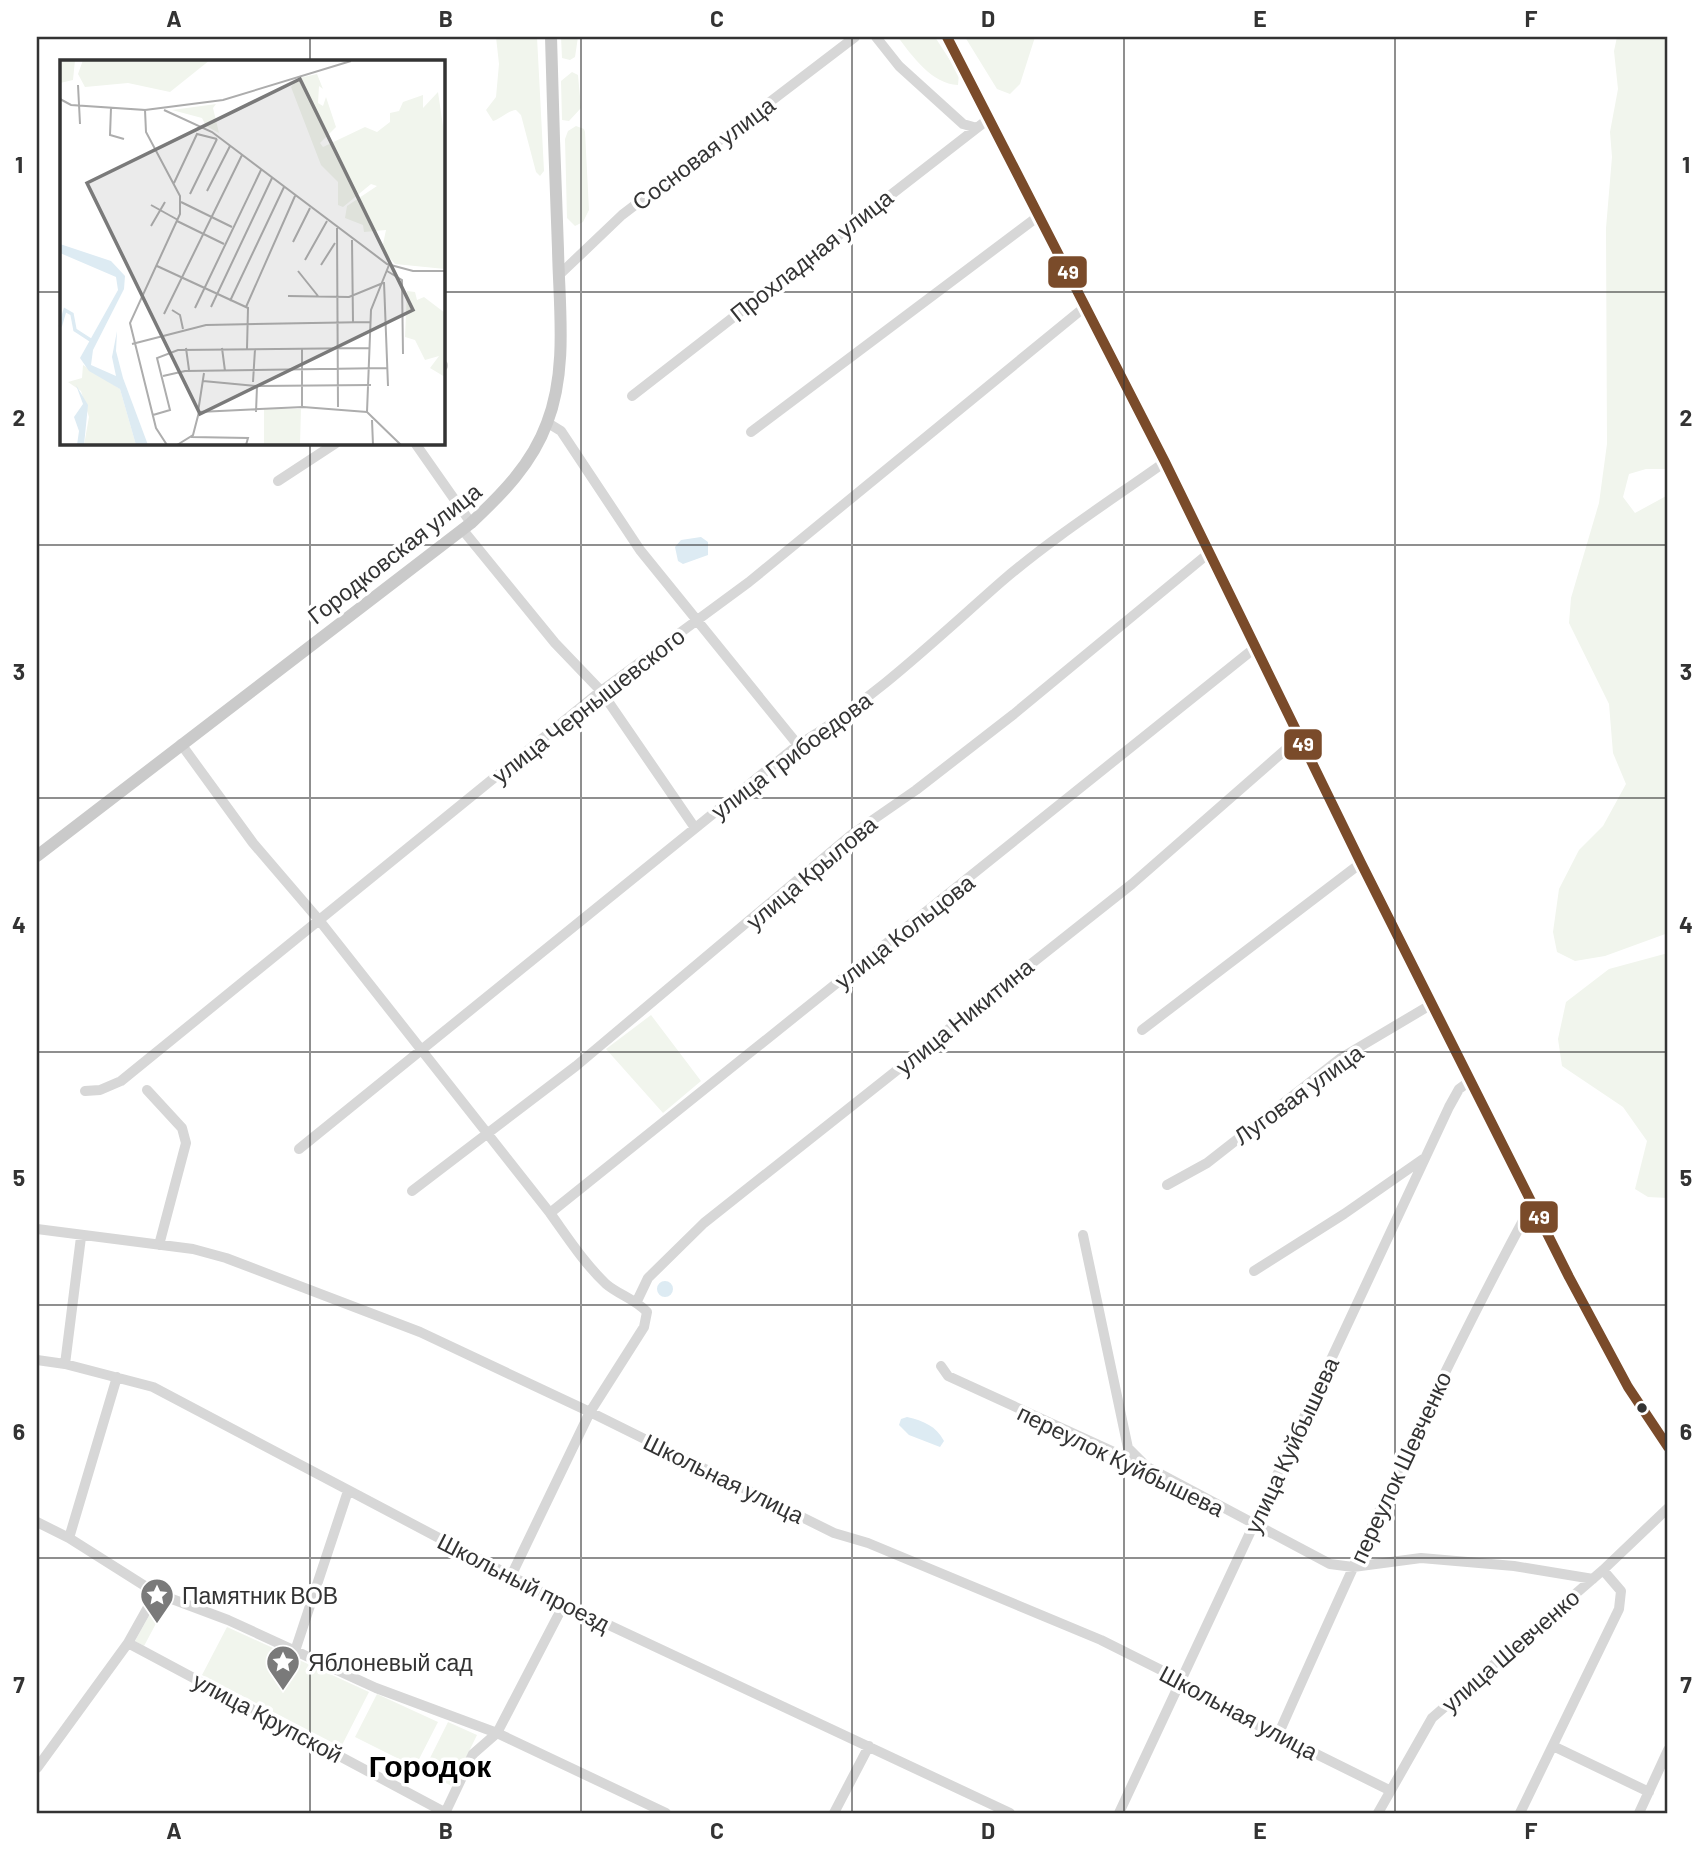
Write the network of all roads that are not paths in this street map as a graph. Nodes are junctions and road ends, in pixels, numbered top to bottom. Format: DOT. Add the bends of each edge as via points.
graph roads {
  1 [pos="551,37"];
  2 [pos="855,37"];
  3 [pos="876,37"];
  4 [pos="947,37"];
  5 [pos="991,117"];
  6 [pos="977,128"];
  7 [pos="1040,215"];
  8 [pos="558,276"];
  9 [pos="1086,306"];
  10 [pos="632,396"];
  11 [pos="548,423"];
  12 [pos="751,432"];
  13 [pos="334,444"];
  14 [pos="416,444"];
  15 [pos="1165,462"];
  16 [pos="278,481"];
  17 [pos="466,526"];
  18 [pos="1209,553"];
  19 [pos="698,620"];
  20 [pos="1256,647"];
  21 [pos="601,691"];
  22 [pos="1300,737"];
  23 [pos="181,744"];
  24 [pos="798,745"];
  25 [pos="695,828"];
  26 [pos="37,856"];
  27 [pos="1360,863"];
  28 [pos="319,920"];
  29 [pos="1432,1004"];
  30 [pos="1142,1030"];
  31 [pos="419,1050"];
  32 [pos="1471,1082"];
  33 [pos="147,1090"];
  34 [pos="85,1091"];
  35 [pos="486,1133"];
  36 [pos="299,1149"];
  37 [pos="1424,1158"];
  38 [pos="1167,1185"];
  39 [pos="412,1191"];
  40 [pos="1532,1204"];
  41 [pos="551,1213"];
  42 [pos="37,1229"];
  43 [pos="1083,1235"];
  44 [pos="81,1237"];
  45 [pos="159,1245"];
  46 [pos="1254,1270"];
  47 [pos="637,1301"];
  48 [pos="37,1360"];
  49 [pos="65,1364"];
  50 [pos="940,1366"];
  51 [pos="117,1377"];
  52 [pos="590,1412"];
  53 [pos="1668,1447"];
  54 [pos="1149,1468"];
  55 [pos="348,1491"];
  56 [pos="1666,1513"];
  57 [pos="37,1522"];
  58 [pos="1253,1525"];
  59 [pos="69,1538"];
  60 [pos="1353,1567"];
  61 [pos="1603,1570"];
  62 [pos="511,1576"];
  63 [pos="1593,1579"];
  64 [pos="156,1593"];
  65 [pos="564,1604"];
  66 [pos="128,1643"];
  67 [pos="295,1651"];
  68 [pos="1179,1686"];
  69 [pos="497,1733"];
  70 [pos="1278,1735"];
  71 [pos="869,1746"];
  72 [pos="1553,1746"];
  73 [pos="1668,1750"];
  74 [pos="37,1768"];
  75 [pos="1389,1790"];
  76 [pos="1649,1792"];
  77 [pos="446,1812"];
  78 [pos="666,1813"];
  79 [pos="834,1813"];
  80 [pos="1010,1813"];
  81 [pos="1119,1813"];
  82 [pos="1378,1813"];
  83 [pos="1520,1813"];
  84 [pos="1639,1813"];
  1 -- 8 [label="main road, Городковская улица"];
  2 -- 8 [label="street, Сосновая улица" via="622,215"];
  3 -- 6 [label="street" via="899,66 963,124"];
  4 -- 5 [label="street"];
  5 -- 6 [label="street, Прохладная улица"];
  5 -- 7 [label="street"];
  6 -- 10 [label="street, Прохладная улица"];
  7 -- 9 [label="street"];
  7 -- 12 [label="street"];
  8 -- 11 [label="main road, Городковская улица" via="558,380"];
  9 -- 15 [label="street"];
  9 -- 19 [label="street, улица Чернышевского"];
  11 -- 17 [label="main road, Городковская улица" via="503,493"];
  11 -- 19 [label="street" via="561,431 639,550"];
  13 -- 16 [label="street"];
  14 -- 17 [label="street"];
  15 -- 18 [label="street"];
  15 -- 24 [label="street, улица Грибоедова" via="1044,549 878,689"];
  17 -- 21 [label="street" via="555,643"];
  17 -- 23 [label="main road, Городковская улица"];
  18 -- 20 [label="street"];
  18 -- 35 [label="street, улица Крылова" via="1014,714 851,835 576,1066"];
  19 -- 21 [label="street, улица Чернышевского"];
  19 -- 24 [label="street"];
  20 -- 22 [label="street"];
  20 -- 41 [label="street, улица Кольцова"];
  21 -- 25 [label="street"];
  21 -- 28 [label="street, улица Чернышевского"];
  22 -- 27 [label="street"];
  22 -- 47 [label="street, улица Никитина" via="1132,884 704,1223 648,1278"];
  23 -- 26 [label="main road, Городковская улица"];
  23 -- 28 [label="street" via="253,843"];
  24 -- 25 [label="street, улица Грибоедова"];
  25 -- 31 [label="street, улица Грибоедова"];
  27 -- 29 [label="street"];
  27 -- 30 [label="street"];
  28 -- 31 [label="street"];
  28 -- 34 [label="street, улица Чернышевского" via="121,1081"];
  29 -- 32 [label="street"];
  29 -- 38 [label="street, Луговая улица" via="1341,1058 1207,1163"];
  31 -- 35 [label="street"];
  31 -- 36 [label="street, улица Грибоедова"];
  32 -- 37 [label="street, улица Куйбышева" via="1454,1098"];
  32 -- 40 [label="street"];
  33 -- 45 [label="street" via="182,1128 186,1143"];
  35 -- 39 [label="street, улица Крылова"];
  35 -- 41 [label="street"];
  37 -- 46 [label="street"];
  37 -- 58 [label="street, улица Куйбышева"];
  40 -- 53 [label="street" via="1629,1387"];
  40 -- 60 [label="street, переулок Шевченко" via="1472,1314"];
  41 -- 47 [label="street" via="608,1286"];
  42 -- 44 [label="street, Школьная улица"];
  43 -- 54 [label="street" via="1128,1448"];
  44 -- 45 [label="street, Школьная улица"];
  44 -- 49 [label="street"];
  45 -- 52 [label="street, Школьная улица" via="226,1258 322,1293 420,1332"];
  47 -- 52 [label="street" via="647,1312 644,1327"];
  48 -- 49 [label="street, Школьный проезд"];
  49 -- 51 [label="street, Школьный проезд"];
  50 -- 54 [label="street, переулок Куйбышева" via="948,1376"];
  51 -- 55 [label="street, Школьный проезд" via="153,1387"];
  51 -- 59 [label="street"];
  52 -- 62 [label="street"];
  52 -- 68 [label="street, Школьная улица" via="834,1533 1101,1640 1172,1676"];
  54 -- 58 [label="street, переулок Куйбышева"];
  55 -- 62 [label="street, Школьный проезд"];
  55 -- 67 [label="street"];
  56 -- 61 [label="street, улица Шевченко"];
  57 -- 59 [label="street"];
  58 -- 60 [label="street, переулок Куйбышева" via="1330,1564"];
  58 -- 68 [label="street, улица Куйбышева"];
  59 -- 64 [label="street"];
  60 -- 63 [label="street, переулок Куйбышева" via="1421,1558"];
  60 -- 70 [label="street, переулок Шевченко"];
  61 -- 63 [label="street, улица Шевченко"];
  61 -- 72 [label="street" via="1621,1591 1619,1609"];
  62 -- 65 [label="street, Школьный проезд"];
  63 -- 75 [label="street, улица Шевченко" via="1432,1718"];
  64 -- 66 [label="street"];
  64 -- 67 [label="street"];
  65 -- 69 [label="street, улица Крупской"];
  65 -- 71 [label="street, Школьный проезд"];
  66 -- 74 [label="street"];
  66 -- 77 [label="street, улица Крупской"];
  67 -- 69 [label="street" via="376,1688"];
  68 -- 70 [label="street, Школьная улица"];
  68 -- 81 [label="street, улица Куйбышева"];
  69 -- 77 [label="street, улица Крупской" via="472,1754"];
  69 -- 78 [label="street"];
  70 -- 75 [label="street, Школьная улица"];
  71 -- 79 [label="street"];
  71 -- 80 [label="street, Школьный проезд"];
  72 -- 76 [label="street"];
  72 -- 83 [label="street"];
  73 -- 76 [label="street"];
  75 -- 82 [label="street, улица Шевченко"];
  76 -- 84 [label="street"];
}
